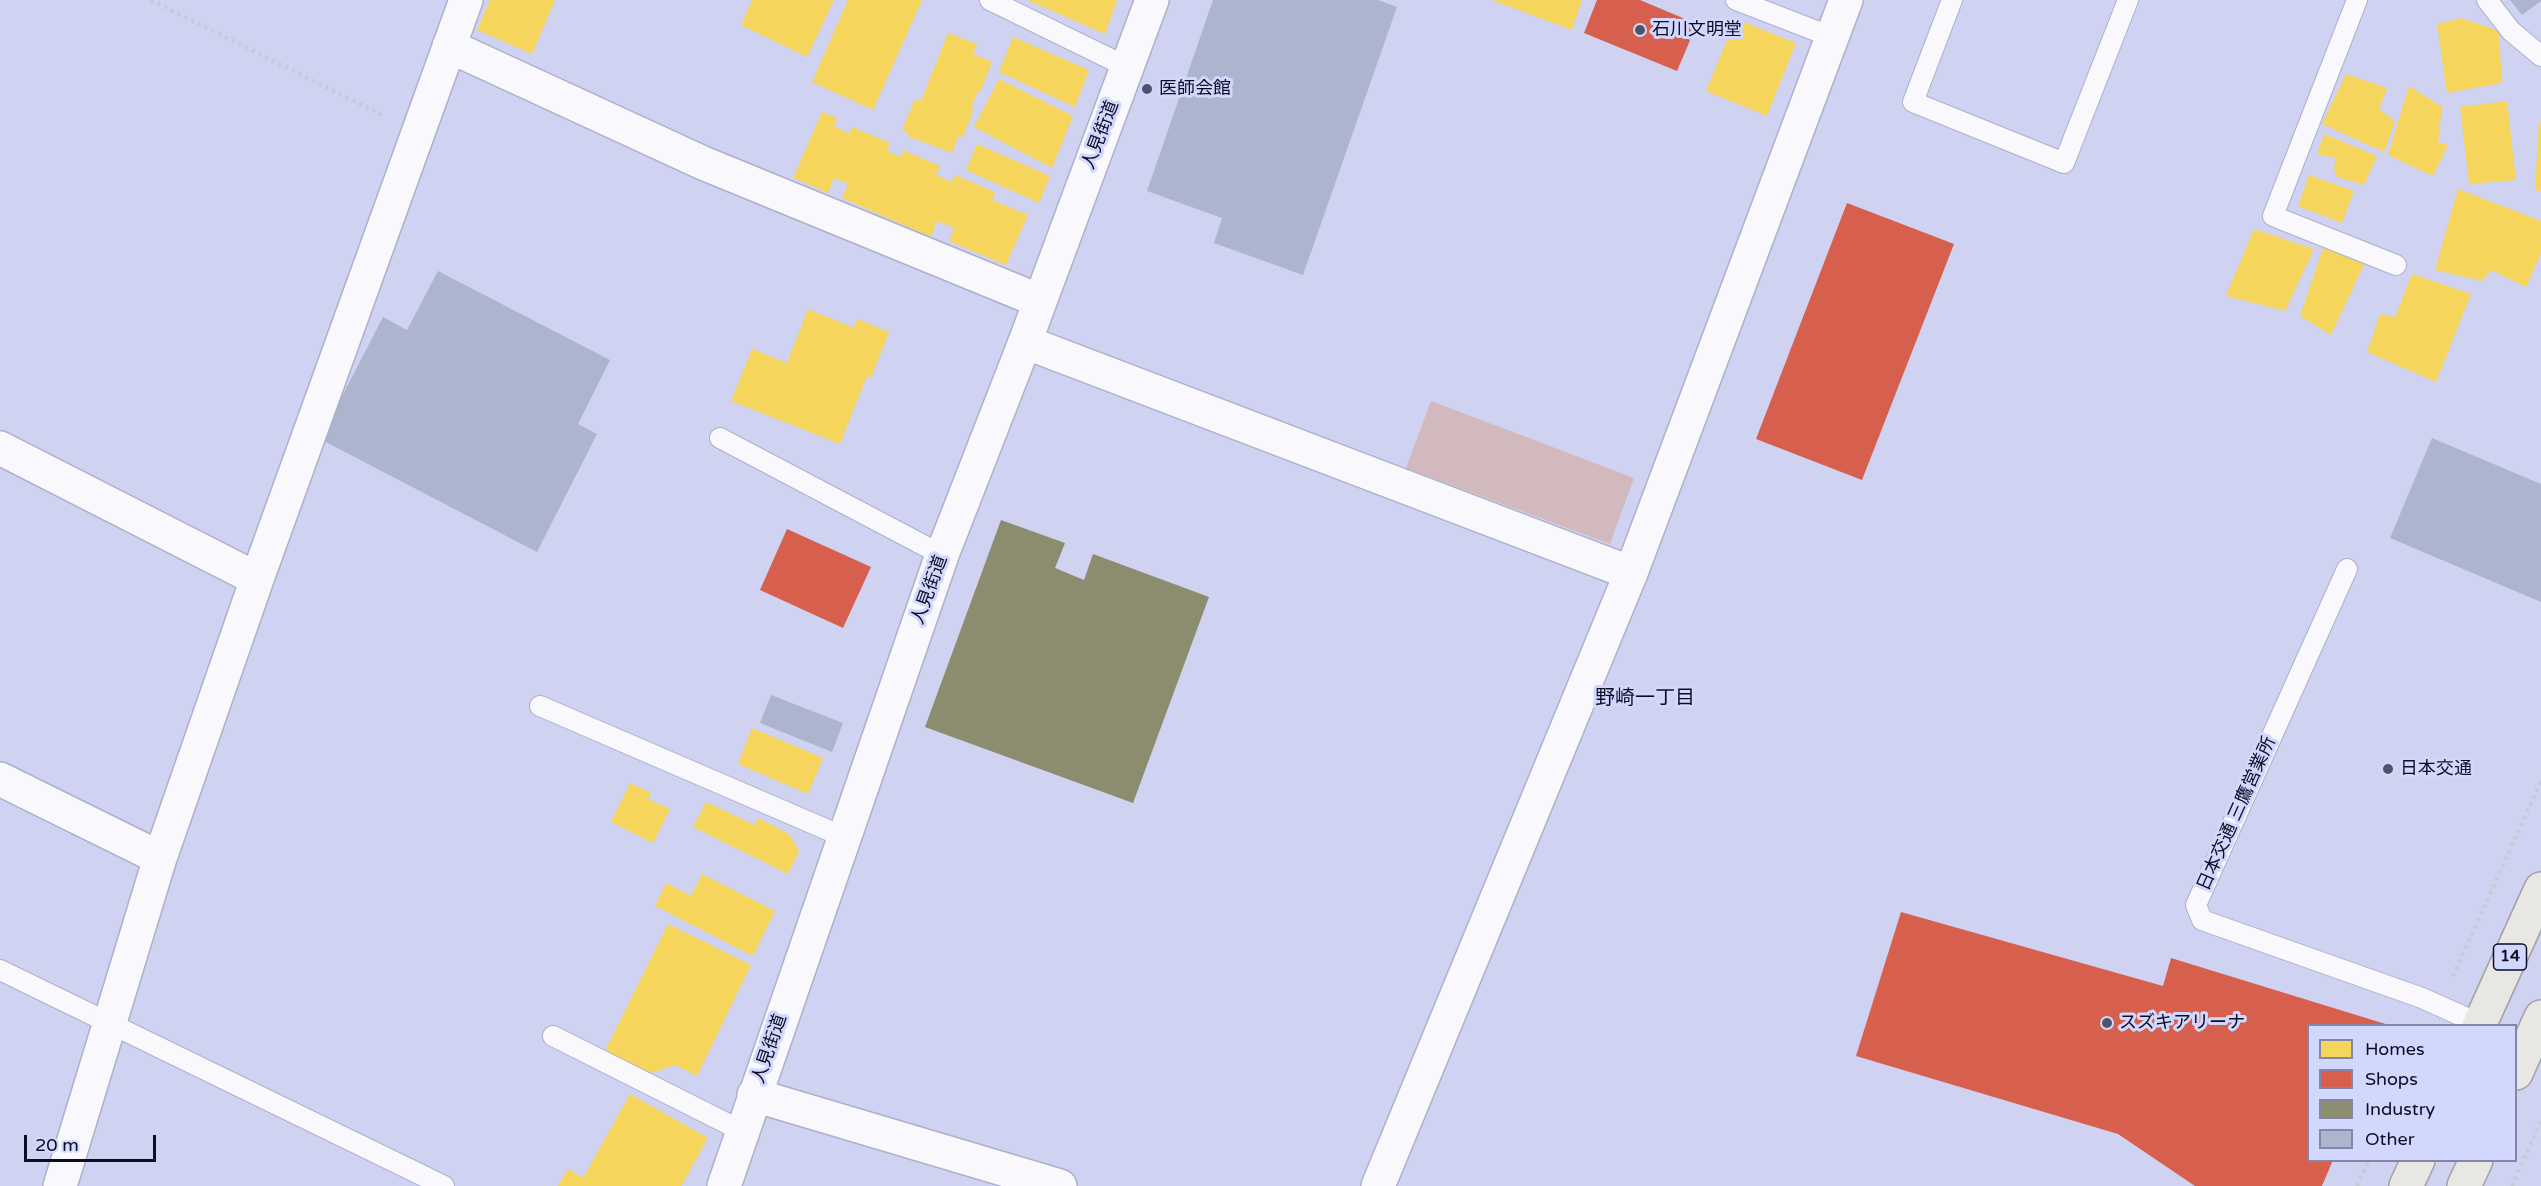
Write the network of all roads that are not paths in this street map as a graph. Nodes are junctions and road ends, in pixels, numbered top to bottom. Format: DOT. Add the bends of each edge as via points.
graph roads {
  1 [pos="466,0"];
  2 [pos="990,0"];
  3 [pos="1152,0"];
  4 [pos="1736,0"];
  5 [pos="1845,0"];
  6 [pos="1952,0"];
  7 [pos="2128,0"];
  8 [pos="2357,0"];
  9 [pos="2487,0"];
  10 [pos="1832,37"];
  11 [pos="449,46"];
  12 [pos="2541,56"];
  13 [pos="1127,67"];
  14 [pos="2396,265"];
  15 [pos="1040,301"];
  16 [pos="1024,342"];
  17 [pos="720,438"];
  18 [pos="0,448"];
  19 [pos="942,555"];
  20 [pos="2347,569"];
  21 [pos="1630,573"];
  22 [pos="257,579"];
  23 [pos="540,706"];
  24 [pos="0,779"];
  25 [pos="843,837"];
  26 [pos="160,858"];
  27 [pos="2541,889"];
  28 [pos="0,970"];
  29 [pos="2541,1017"];
  30 [pos="110,1024"];
  31 [pos="2477,1024"];
  32 [pos="2479,1024"];
  33 [pos="554,1036"];
  34 [pos="2517,1071"];
  35 [pos="754,1095"];
  36 [pos="742,1131"];
  37 [pos="2418,1162"];
  38 [pos="2476,1162"];
  39 [pos="60,1186"];
  40 [pos="444,1186"];
  41 [pos="724,1186"];
  42 [pos="1060,1186"];
  43 [pos="1378,1186"];
  44 [pos="2406,1186"];
  45 [pos="2464,1186"];
  1 -- 11 [label="street"];
  2 -- 13 [label="lane"];
  3 -- 13 [label="street, 人見街道"];
  4 -- 10 [label="lane"];
  5 -- 10 [label="street"];
  6 -- 7 [label="lane" via="1913,102 2064,163"];
  8 -- 14 [label="lane" via="2273,216"];
  9 -- 12 [label="lane" via="2511,31"];
  10 -- 21 [label="street"];
  11 -- 15 [label="street" via="703,163"];
  11 -- 22 [label="street"];
  13 -- 15 [label="street, 人見街道"];
  15 -- 16 [label="street, 人見街道"];
  16 -- 19 [label="street, 人見街道"];
  16 -- 21 [label="street"];
  17 -- 19 [label="lane"];
  18 -- 22 [label="street"];
  19 -- 25 [label="street, 人見街道"];
  20 -- 31 [label="lane, 日本交通 三鷹営業所" via="2196,905 2202,920 2439,1006"];
  21 -- 43 [label="street"];
  22 -- 26 [label="street"];
  23 -- 25 [label="lane"];
  24 -- 26 [label="street"];
  25 -- 35 [label="street, 人見街道"];
  26 -- 30 [label="street"];
  27 -- 32 [label="main road, 14"];
  28 -- 30 [label="lane"];
  29 -- 34 [label="main road"];
  30 -- 39 [label="street"];
  30 -- 40 [label="lane"];
  33 -- 36 [label="lane"];
  35 -- 36 [label="street, 人見街道"];
  35 -- 42 [label="street"];
  36 -- 41 [label="street, 人見街道"];
  37 -- 44 [label="main road"];
  38 -- 45 [label="main road"];
}
